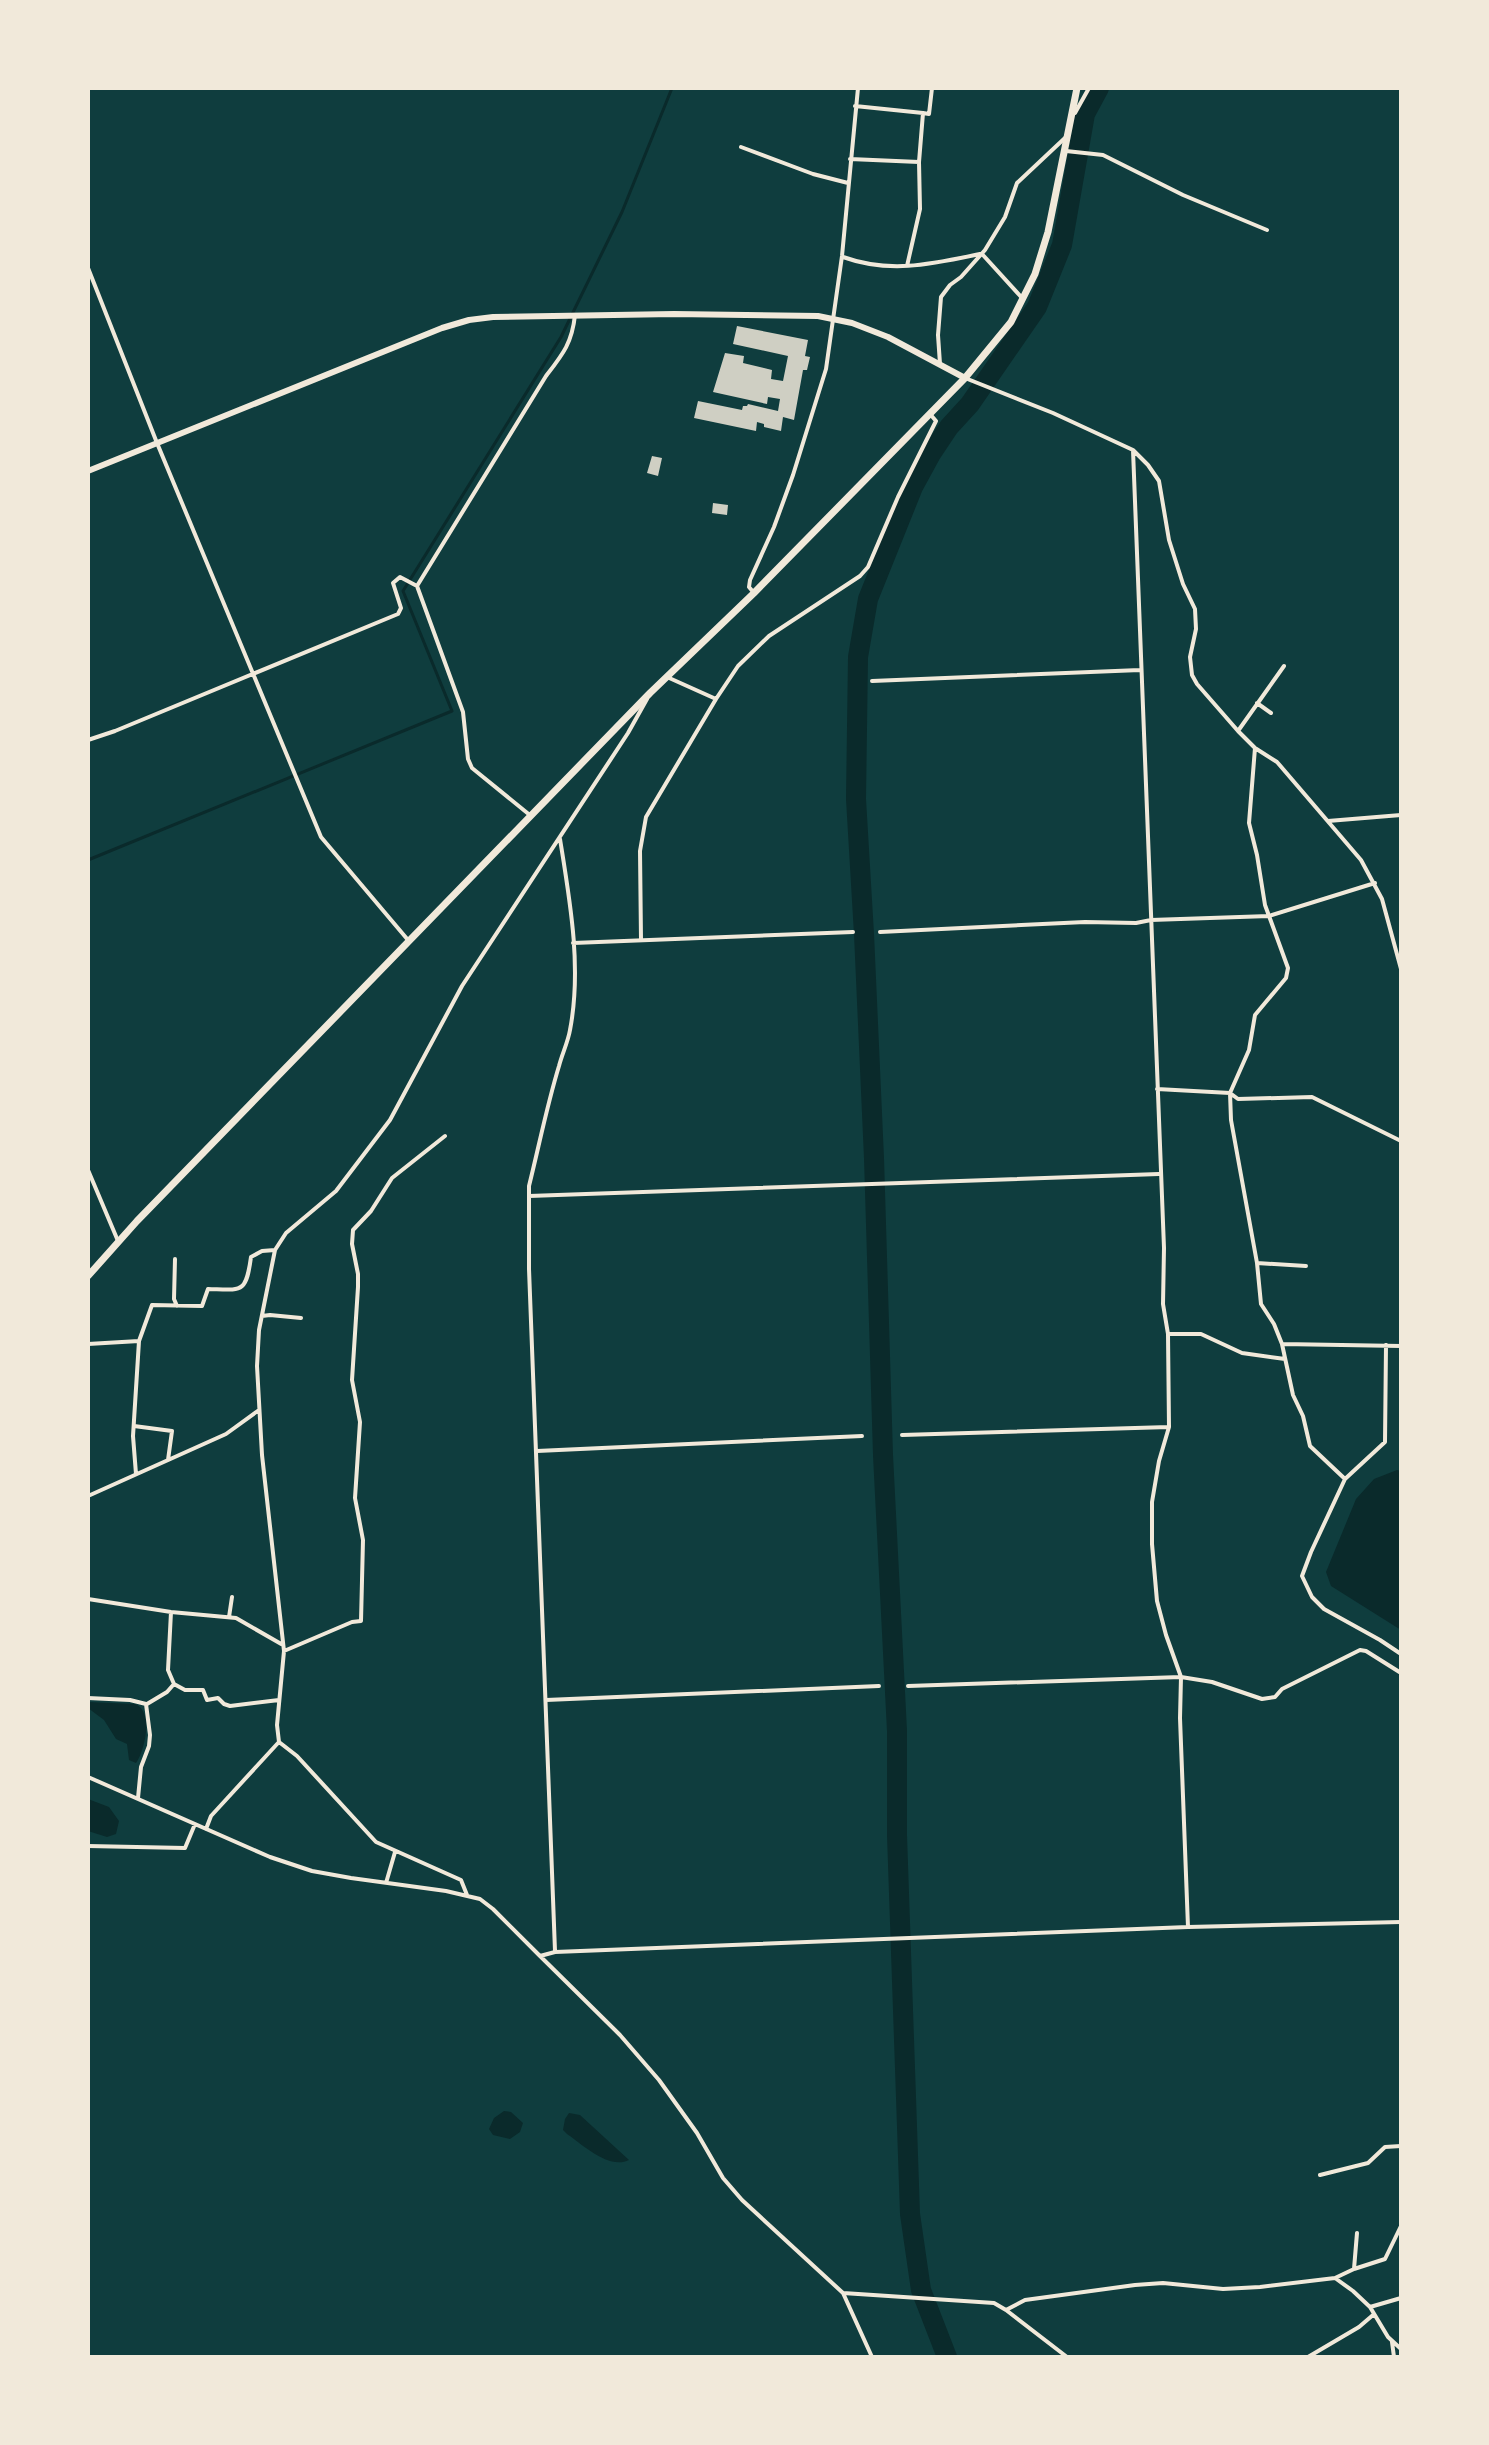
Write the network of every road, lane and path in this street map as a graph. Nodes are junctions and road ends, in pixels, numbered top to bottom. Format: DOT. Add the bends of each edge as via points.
graph roads {
  1 [pos="858,88"];
  2 [pos="932,88"];
  3 [pos="1077,88"];
  4 [pos="1089,88"];
  5 [pos="855,106"];
  6 [pos="923,113"];
  7 [pos="1072,118"];
  8 [pos="1068,135"];
  9 [pos="741,147"];
  10 [pos="1068,151"];
  11 [pos="850,159"];
  12 [pos="919,162"];
  13 [pos="848,183"];
  14 [pos="1267,230"];
  15 [pos="982,254"];
  16 [pos="842,256"];
  17 [pos="907,266"];
  18 [pos="88,268"];
  19 [pos="1024,300"];
  20 [pos="575,315"];
  21 [pos="834,319"];
  22 [pos="940,364"];
  23 [pos="965,378"];
  24 [pos="930,414"];
  25 [pos="157,443"];
  26 [pos="1133,450"];
  27 [pos="88,471"];
  28 [pos="417,586"];
  29 [pos="754,593"];
  30 [pos="1284,666"];
  31 [pos="1140,670"];
  32 [pos="253,674"];
  33 [pos="667,677"];
  34 [pos="872,681"];
  35 [pos="650,693"];
  36 [pos="716,699"];
  37 [pos="1257,703"];
  38 [pos="1271,713"];
  39 [pos="1238,731"];
  40 [pos="88,740"];
  41 [pos="1255,748"];
  42 [pos="1401,815"];
  43 [pos="531,816"];
  44 [pos="1328,821"];
  45 [pos="560,837"];
  46 [pos="1375,883"];
  47 [pos="1269,916"];
  48 [pos="1151,920"];
  49 [pos="853,932"];
  50 [pos="880,932"];
  51 [pos="641,940"];
  52 [pos="409,941"];
  53 [pos="573,943"];
  54 [pos="1401,969"];
  55 [pos="1157,1089"];
  56 [pos="1230,1093"];
  57 [pos="445,1136"];
  58 [pos="1401,1141"];
  59 [pos="88,1170"];
  60 [pos="1159,1174"];
  61 [pos="529,1196"];
  62 [pos="118,1242"];
  63 [pos="275,1250"];
  64 [pos="175,1259"];
  65 [pos="1257,1263"];
  66 [pos="1306,1266"];
  67 [pos="88,1276"];
  68 [pos="177,1306"];
  69 [pos="262,1316"];
  70 [pos="301,1318"];
  71 [pos="1168,1334"];
  72 [pos="139,1341"];
  73 [pos="88,1344"];
  74 [pos="1282,1344"];
  75 [pos="1386,1345"];
  76 [pos="1401,1346"];
  77 [pos="1285,1359"];
  78 [pos="259,1410"];
  79 [pos="134,1426"];
  80 [pos="1169,1427"];
  81 [pos="902,1435"];
  82 [pos="862,1436"];
  83 [pos="537,1451"];
  84 [pos="168,1460"];
  85 [pos="136,1474"];
  86 [pos="1345,1479"];
  87 [pos="88,1496"];
  88 [pos="232,1597"];
  89 [pos="88,1599"];
  90 [pos="171,1612"];
  91 [pos="229,1617"];
  92 [pos="284,1648"];
  93 [pos="1401,1654"];
  94 [pos="1401,1673"];
  95 [pos="1181,1677"];
  96 [pos="174,1684"];
  97 [pos="879,1686"];
  98 [pos="908,1686"];
  99 [pos="88,1698"];
  100 [pos="279,1700"];
  101 [pos="546,1700"];
  102 [pos="146,1704"];
  103 [pos="279,1742"];
  104 [pos="88,1777"];
  105 [pos="138,1798"];
  106 [pos="195,1824"];
  107 [pos="206,1829"];
  108 [pos="88,1846"];
  109 [pos="395,1852"];
  110 [pos="386,1883"];
  111 [pos="467,1895"];
  112 [pos="1401,1922"];
  113 [pos="1188,1927"];
  114 [pos="555,1952"];
  115 [pos="540,1956"];
  116 [pos="1401,2146"];
  117 [pos="1320,2175"];
  118 [pos="1401,2226"];
  119 [pos="1357,2233"];
  120 [pos="1354,2269"];
  121 [pos="1335,2278"];
  122 [pos="843,2293"];
  123 [pos="1401,2298"];
  124 [pos="1370,2307"];
  125 [pos="1006,2310"];
  126 [pos="1373,2315"];
  127 [pos="1392,2342"];
  128 [pos="1401,2349"];
  129 [pos="872,2357"];
  130 [pos="1067,2357"];
  131 [pos="1308,2357"];
  132 [pos="1394,2357"];
  1 -- 5 [label="street"];
  2 -- 6 [label="street" via="931,110"];
  3 -- 7 [label="main road"];
  4 -- 7 [label="street"];
  5 -- 6 [label="street"];
  5 -- 11 [label="street"];
  6 -- 12 [label="street"];
  7 -- 8 [label="main road"];
  8 -- 10 [label="main road"];
  8 -- 15 [label="street" via="1017,183 1005,217"];
  9 -- 13 [label="street"];
  10 -- 14 [label="street" via="1103,155"];
  10 -- 19 [label="main road"];
  11 -- 12 [label="street"];
  11 -- 13 [label="street"];
  12 -- 17 [label="street" via="920,209"];
  13 -- 16 [label="street"];
  15 -- 17 [label="street"];
  15 -- 19 [label="street"];
  15 -- 22 [label="street" via="941,297"];
  16 -- 17 [label="street" via="862,264"];
  16 -- 21 [label="street"];
  18 -- 25 [label="street"];
  19 -- 23 [label="main road"];
  20 -- 21 [label="main road"];
  20 -- 25 [label="main road" via="493,317 442,328"];
  20 -- 28 [label="street" via="568,346"];
  21 -- 22 [label="main road" via="888,337"];
  21 -- 29 [label="street" via="809,425 750,580"];
  22 -- 23 [label="main road"];
  23 -- 24 [label="main road"];
  23 -- 26 [label="street"];
  24 -- 29 [label="main road"];
  24 -- 36 [label="street" via="936,421 868,567 769,636 738,666"];
  25 -- 27 [label="main road"];
  25 -- 32 [label="street"];
  26 -- 31 [label="street"];
  26 -- 39 [label="street" via="1159,481 1169,540 1195,609 1192,675"];
  28 -- 32 [label="street" via="400,577 393,583 398,614"];
  28 -- 43 [label="street" via="463,712 472,768"];
  29 -- 33 [label="main road"];
  30 -- 37 [label="street"];
  31 -- 34 [label="street"];
  31 -- 48 [label="street"];
  32 -- 40 [label="street"];
  32 -- 52 [label="street" via="321,837"];
  33 -- 35 [label="main road"];
  33 -- 36 [label="street"];
  35 -- 43 [label="main road"];
  35 -- 45 [label="street"];
  36 -- 51 [label="street" via="646,817 640,851"];
  37 -- 38 [label="street"];
  37 -- 39 [label="street"];
  39 -- 41 [label="street"];
  41 -- 44 [label="street" via="1277,762"];
  41 -- 47 [label="street" via="1249,823"];
  42 -- 44 [label="street"];
  43 -- 52 [label="main road"];
  44 -- 46 [label="street"];
  45 -- 53 [label="street"];
  45 -- 63 [label="street" via="462,986 390,1120 336,1191 286,1233"];
  46 -- 47 [label="street"];
  46 -- 54 [label="street"];
  47 -- 48 [label="street"];
  47 -- 56 [label="street" via="1286,960 1286,978 1255,1015 1249,1050"];
  48 -- 50 [label="street"];
  48 -- 55 [label="street"];
  49 -- 51 [label="street"];
  51 -- 53 [label="street"];
  52 -- 62 [label="main road"];
  53 -- 61 [label="street" via="570,1032"];
  55 -- 56 [label="street"];
  55 -- 60 [label="street"];
  56 -- 58 [label="street" via="1238,1099 1312,1097"];
  56 -- 65 [label="street"];
  57 -- 92 [label="street" via="392,1178 353,1230 358,1274 352,1380 360,1422 355,1498 363,1540 361,1621"];
  59 -- 62 [label="street"];
  60 -- 61 [label="street"];
  60 -- 71 [label="street"];
  61 -- 83 [label="street"];
  62 -- 67 [label="main road"];
  63 -- 68 [label="street" via="251,1257 242,1287 208,1289 202,1306"];
  63 -- 69 [label="street"];
  64 -- 68 [label="street"];
  65 -- 66 [label="street"];
  65 -- 74 [label="street" via="1261,1304"];
  68 -- 72 [label="street" via="152,1305"];
  69 -- 70 [label="street"];
  69 -- 78 [label="street"];
  71 -- 77 [label="street" via="1201,1334 1242,1353"];
  71 -- 80 [label="street"];
  72 -- 73 [label="street"];
  72 -- 79 [label="street"];
  74 -- 75 [label="street"];
  74 -- 77 [label="street"];
  75 -- 76 [label="street"];
  75 -- 86 [label="street" via="1385,1442"];
  77 -- 86 [label="street" via="1310,1446"];
  78 -- 84 [label="street" via="226,1434"];
  78 -- 92 [label="street"];
  79 -- 84 [label="street" via="172,1431"];
  79 -- 85 [label="street"];
  80 -- 81 [label="street"];
  80 -- 95 [label="street" via="1152,1502 1152,1544 1157,1601"];
  82 -- 83 [label="street"];
  83 -- 101 [label="street"];
  84 -- 85 [label="street"];
  85 -- 87 [label="street"];
  86 -- 93 [label="street" via="1302,1576 1324,1609"];
  88 -- 91 [label="street"];
  89 -- 90 [label="street"];
  90 -- 91 [label="street"];
  90 -- 96 [label="street" via="168,1670"];
  91 -- 92 [label="street"];
  92 -- 100 [label="street"];
  94 -- 95 [label="street" via="1360,1650 1275,1697 1262,1699"];
  95 -- 98 [label="street"];
  95 -- 113 [label="street"];
  96 -- 100 [label="street" via="203,1690 207,1700 218,1698 230,1706"];
  96 -- 102 [label="street"];
  97 -- 101 [label="street"];
  99 -- 102 [label="street"];
  100 -- 103 [label="street"];
  101 -- 114 [label="street"];
  102 -- 105 [label="street" via="150,1735"];
  103 -- 107 [label="street" via="211,1816"];
  103 -- 109 [label="street" via="376,1842"];
  104 -- 105 [label="street"];
  105 -- 106 [label="street"];
  106 -- 107 [label="street"];
  106 -- 108 [label="street" via="185,1848"];
  107 -- 110 [label="street" via="312,1871"];
  109 -- 110 [label="street"];
  109 -- 111 [label="street" via="461,1880"];
  110 -- 111 [label="street"];
  111 -- 115 [label="street" via="493,1909"];
  112 -- 113 [label="street"];
  113 -- 114 [label="street"];
  114 -- 115 [label="street"];
  115 -- 122 [label="street" via="659,2080 742,2200"];
  116 -- 117 [label="street" via="1385,2147 1368,2163"];
  118 -- 120 [label="street" via="1385,2259"];
  119 -- 120 [label="street"];
  120 -- 121 [label="street"];
  121 -- 124 [label="street"];
  121 -- 125 [label="street" via="1223,2289 1135,2285 1025,2300"];
  122 -- 125 [label="street" via="994,2303"];
  122 -- 129 [label="street"];
  123 -- 124 [label="street"];
  124 -- 126 [label="street"];
  125 -- 130 [label="street"];
  126 -- 127 [label="street"];
  126 -- 131 [label="street"];
  127 -- 128 [label="street"];
  127 -- 132 [label="street"];
}
